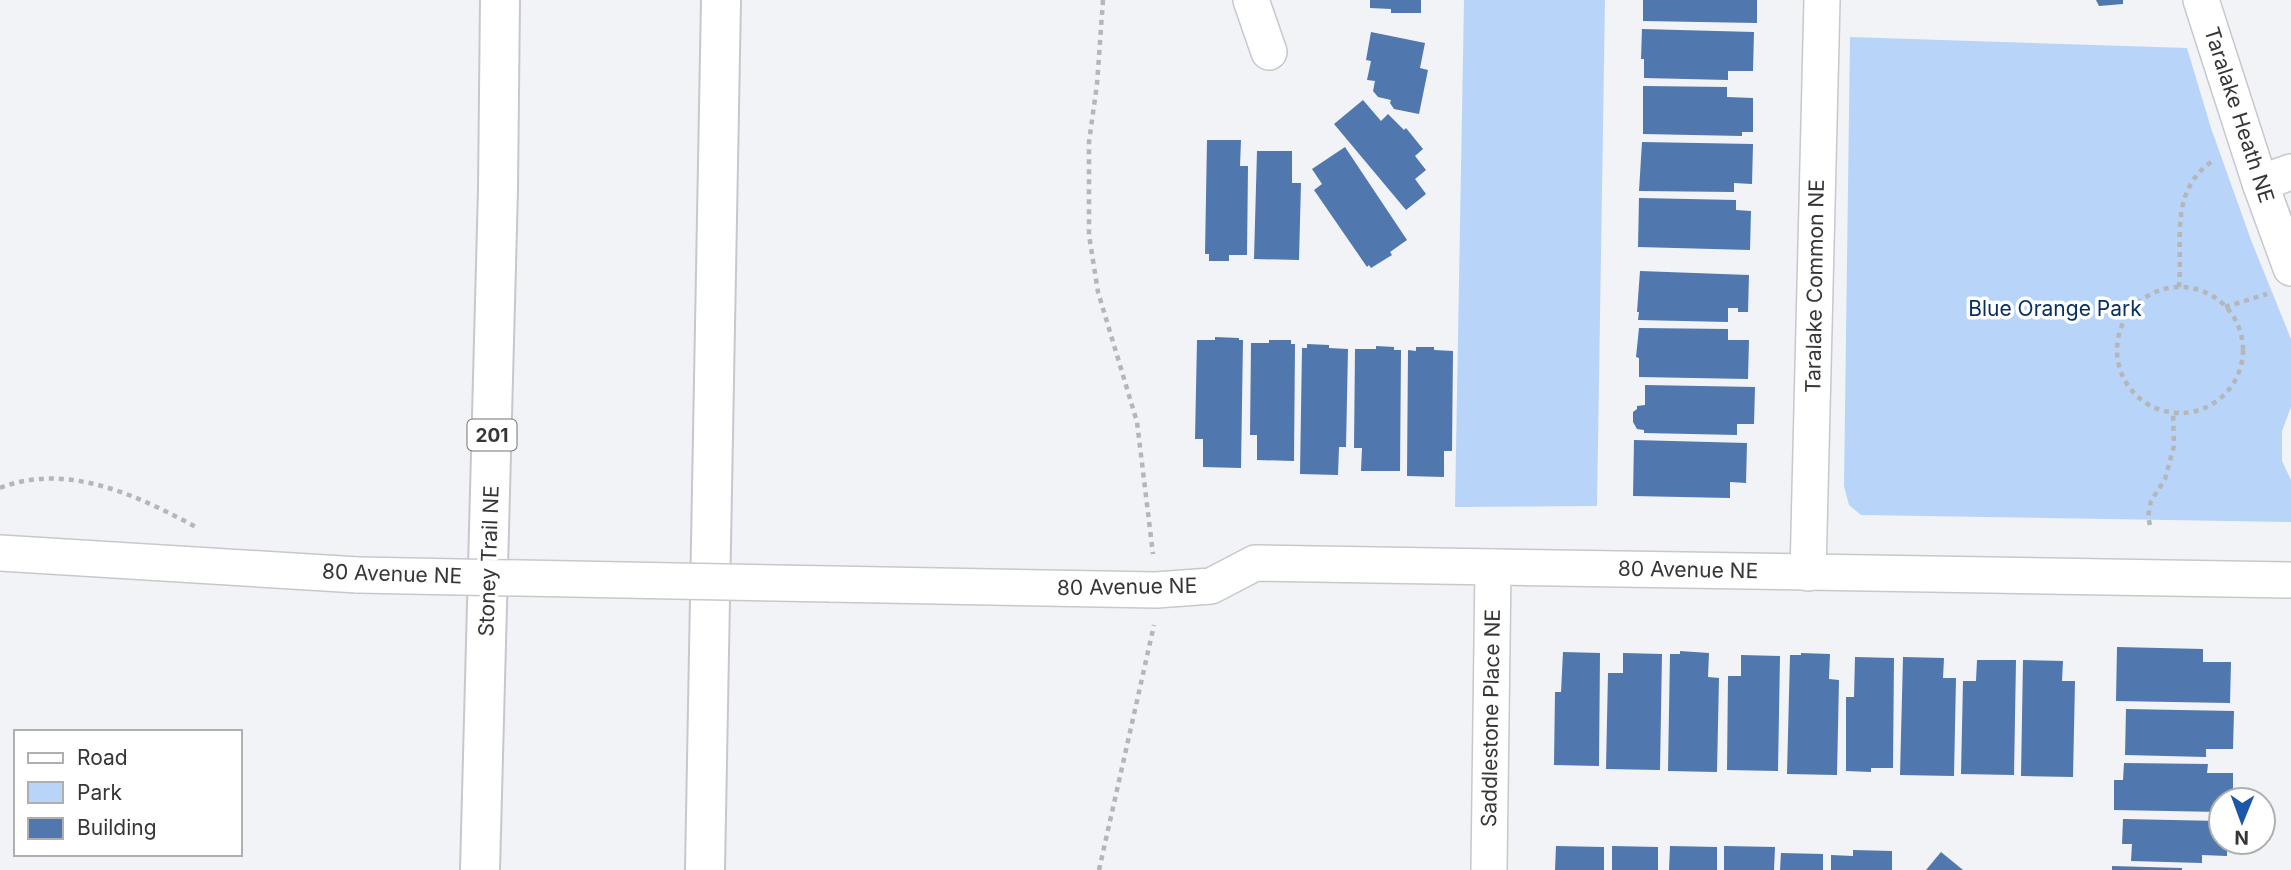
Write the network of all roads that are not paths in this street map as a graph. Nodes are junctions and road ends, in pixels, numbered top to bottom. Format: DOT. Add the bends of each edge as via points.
graph roads {
  1 [pos="500,0"];
  2 [pos="720,0"];
  3 [pos="1251,0"];
  4 [pos="1822,0"];
  5 [pos="2201,0"];
  6 [pos="1269,52"];
  7 [pos="2275,178"];
  8 [pos="2285,233"];
  9 [pos="2281,280"];
  10 [pos="0,553"];
  11 [pos="1493,567"];
  12 [pos="1808,573"];
  13 [pos="2291,580"];
  14 [pos="480,870"];
  15 [pos="705,870"];
  16 [pos="1489,870"];
  1 -- 14 [label="highway, Stoney Trail NE / 201"];
  2 -- 15 [label="highway"];
  3 -- 6 [label="street"];
  4 -- 12 [label="street, Taralake Common NE"];
  5 -- 7 [label="street, Taralake Heath NE" via="2246,143"];
  7 -- 8 [label="street, Taralake Heath NE"];
  8 -- 9 [label="street, Taralake Heath NE"];
  10 -- 11 [label="street, 80 Avenue NE, bridge" via="358,575 1156,590 1211,586 1255,563"];
  11 -- 12 [label="street, 80 Avenue NE"];
  11 -- 16 [label="street, Saddlestone Place NE"];
  12 -- 13 [label="street, 80 Avenue NE"];
}
